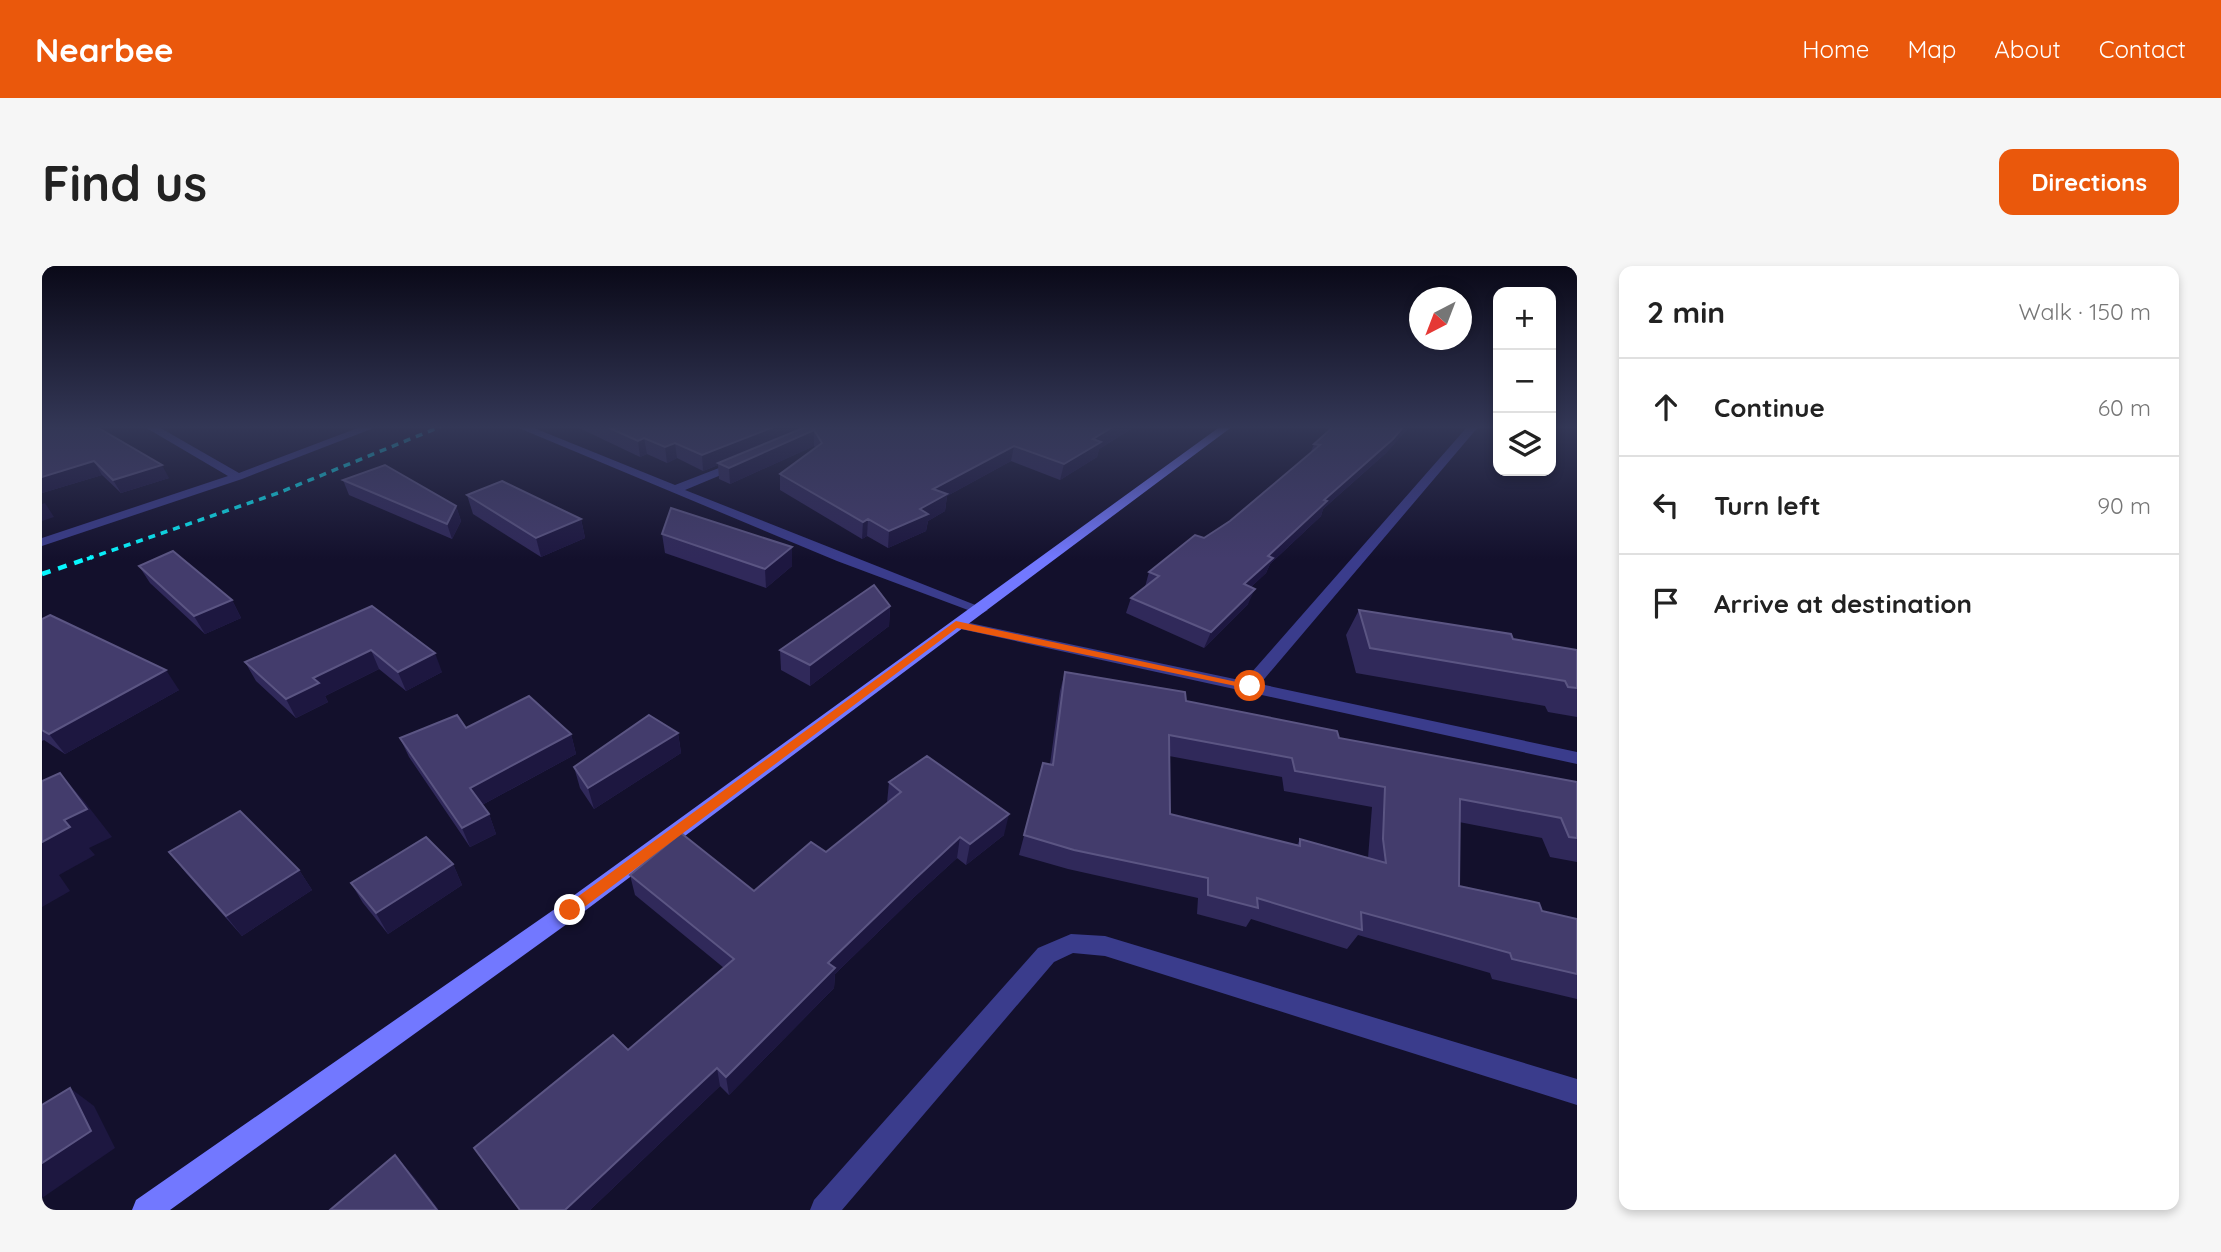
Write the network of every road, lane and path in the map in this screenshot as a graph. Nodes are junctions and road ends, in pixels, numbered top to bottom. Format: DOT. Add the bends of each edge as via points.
graph roads {
  1 [pos="226,470"];
  2 [pos="257,470"];
  3 [pos="629,470"];
  4 [pos="724,470"];
  5 [pos="1166,470"];
  6 [pos="1436,470"];
  7 [pos="238,477"];
  8 [pos="676,489"];
  9 [pos="42,542"];
  10 [pos="981,610"];
  11 [pos="956,624"];
  12 [pos="1250,686"];
  13 [pos="1577,758"];
  14 [pos="1577,1091"];
  15 [pos="146,1210"];
  16 [pos="824,1210"];
  1 -- 7 [label="street"];
  2 -- 7 [label="street"];
  3 -- 8 [label="street"];
  4 -- 8 [label="street"];
  5 -- 10 [label="street"];
  6 -- 12 [label="street"];
  7 -- 9 [label="street"];
  8 -- 10 [label="street"];
  10 -- 11 [label="street"];
  11 -- 12 [label="street"];
  11 -- 15 [label="street" via="570,910"];
  12 -- 13 [label="street"];
  14 -- 16 [label="street" via="1105,946 1071,943 1046,955"];
}
